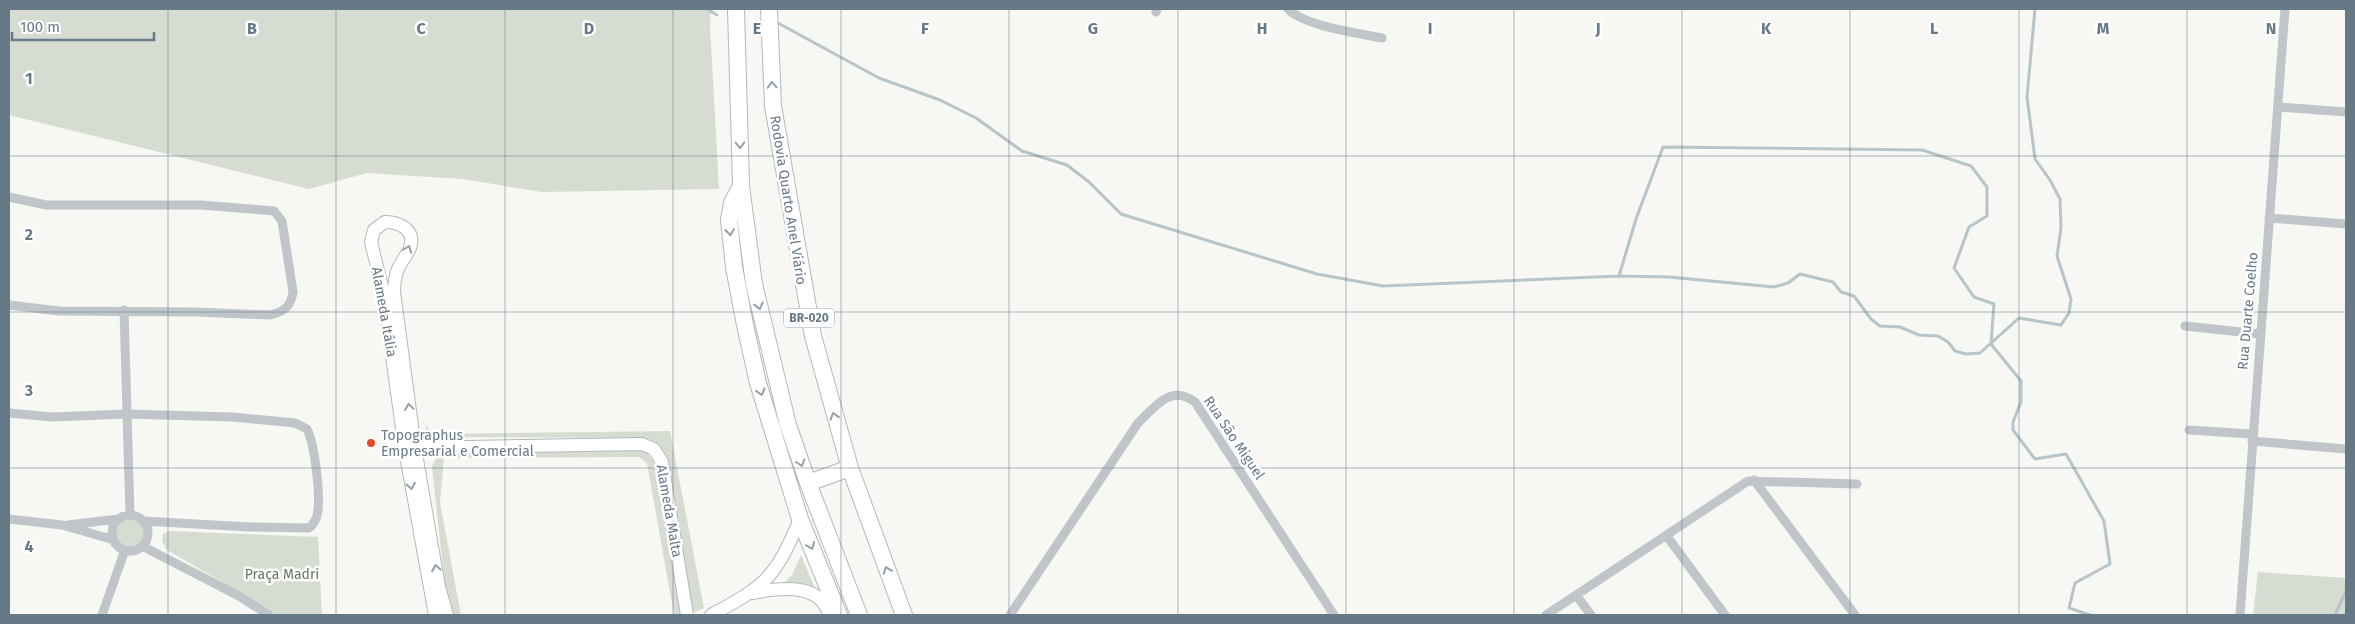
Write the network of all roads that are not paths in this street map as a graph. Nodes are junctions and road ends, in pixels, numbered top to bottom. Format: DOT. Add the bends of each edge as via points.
graph roads {
  1 [pos="736,9"];
  2 [pos="769,9"];
  3 [pos="1288,9"];
  4 [pos="2285,9"];
  5 [pos="1382,38"];
  6 [pos="2278,107"];
  7 [pos="2346,112"];
  8 [pos="741,186"];
  9 [pos="9,197"];
  10 [pos="2270,218"];
  11 [pos="2346,224"];
  12 [pos="377,267"];
  13 [pos="398,268"];
  14 [pos="9,305"];
  15 [pos="124,310"];
  16 [pos="2185,326"];
  17 [pos="2260,334"];
  18 [pos="9,413"];
  19 [pos="127,414"];
  20 [pos="2189,430"];
  21 [pos="2252,437"];
  22 [pos="2346,449"];
  23 [pos="406,451"];
  24 [pos="850,468"];
  25 [pos="1754,480"];
  26 [pos="808,483"];
  27 [pos="1857,484"];
  28 [pos="130,515"];
  29 [pos="9,519"];
  30 [pos="800,519"];
  31 [pos="118,520"];
  32 [pos="143,521"];
  33 [pos="62,526"];
  34 [pos="1666,535"];
  35 [pos="114,540"];
  36 [pos="142,546"];
  37 [pos="124,550"];
  38 [pos="751,593"];
  39 [pos="1576,595"];
  40 [pos="102,615"];
  41 [pos="269,615"];
  42 [pos="435,615"];
  43 [pos="447,615"];
  44 [pos="687,615"];
  45 [pos="711,615"];
  46 [pos="829,615"];
  47 [pos="839,615"];
  48 [pos="860,615"];
  49 [pos="904,615"];
  50 [pos="1010,615"];
  51 [pos="1334,615"];
  52 [pos="1546,615"];
  53 [pos="1591,615"];
  54 [pos="1725,615"];
  55 [pos="1855,615"];
  56 [pos="2240,615"];
  1 -- 8 [label="highway, BR-020, one-way"];
  24 -- 2 [label="highway, Rodovia Quarto Anel Viário / BR-020, one-way" via="828,394 804,292 773,106"];
  3 -- 5 [label="street" via="1312,22"];
  4 -- 6 [label="street, Rua Duarte Coelho"];
  6 -- 7 [label="street"];
  6 -- 10 [label="street, Rua Duarte Coelho"];
  8 -- 26 [label="highway, BR-020, one-way" via="754,284 788,425"];
  8 -- 30 [label="highway, one-way" via="732,202 729,220 734,267 758,383"];
  9 -- 15 [label="street" via="46,205 201,205 266,209 274,211 282,221 293,292 292,300 281,313"];
  10 -- 11 [label="street"];
  10 -- 17 [label="street, Rua Duarte Coelho"];
  12 -- 13 [label="street"];
  13 -- 12 [label="street, Alameda Itália, one-way" via="410,248 411,238 403,225 392,222 378,225 371,236"];
  12 -- 23 [label="street, Alameda Itália"];
  23 -- 13 [label="street, Alameda Itália, one-way" via="394,292"];
  14 -- 15 [label="street" via="59,311"];
  15 -- 19 [label="street"];
  16 -- 17 [label="street"];
  17 -- 21 [label="street, Rua Duarte Coelho"];
  18 -- 19 [label="street" via="52,417"];
  19 -- 28 [label="street"];
  19 -- 32 [label="street" via="232,416 295,423 307,429 313,445 318,512 310,528 249,528"];
  20 -- 21 [label="street"];
  21 -- 22 [label="street"];
  21 -- 56 [label="street, Rua Duarte Coelho"];
  23 -- 42 [label="street, Alameda Itália, one-way"];
  43 -- 23 [label="street, Alameda Itália, one-way"];
  23 -- 44 [label="street, Alameda Malta" via="642,444 654,449 662,462"];
  24 -- 26 [label="highway"];
  49 -- 24 [label="highway, Rodovia Quarto Anel Viário / BR-020, one-way"];
  25 -- 27 [label="street"];
  25 -- 34 [label="street" via="1742,484"];
  25 -- 55 [label="street"];
  26 -- 48 [label="highway, BR-020"];
  28 -- 31 [label="street"];
  28 -- 32 [label="street"];
  29 -- 33 [label="street"];
  30 -- 38 [label="street" via="784,557 765,582"];
  30 -- 47 [label="highway, one-way"];
  31 -- 33 [label="street"];
  31 -- 35 [label="street" via="113,528"];
  32 -- 36 [label="street" via="148,533"];
  33 -- 35 [label="street"];
  34 -- 39 [label="street"];
  34 -- 54 [label="street"];
  35 -- 37 [label="street"];
  36 -- 37 [label="street"];
  36 -- 41 [label="street"];
  37 -- 40 [label="street"];
  38 -- 45 [label="street"];
  38 -- 46 [label="street" via="780,588 799,590 815,595 825,604"];
  39 -- 52 [label="street"];
  39 -- 53 [label="street"];
  50 -- 51 [label="street, Rua São Miguel" via="1138,423 1164,398 1176,394 1195,402"];
}
